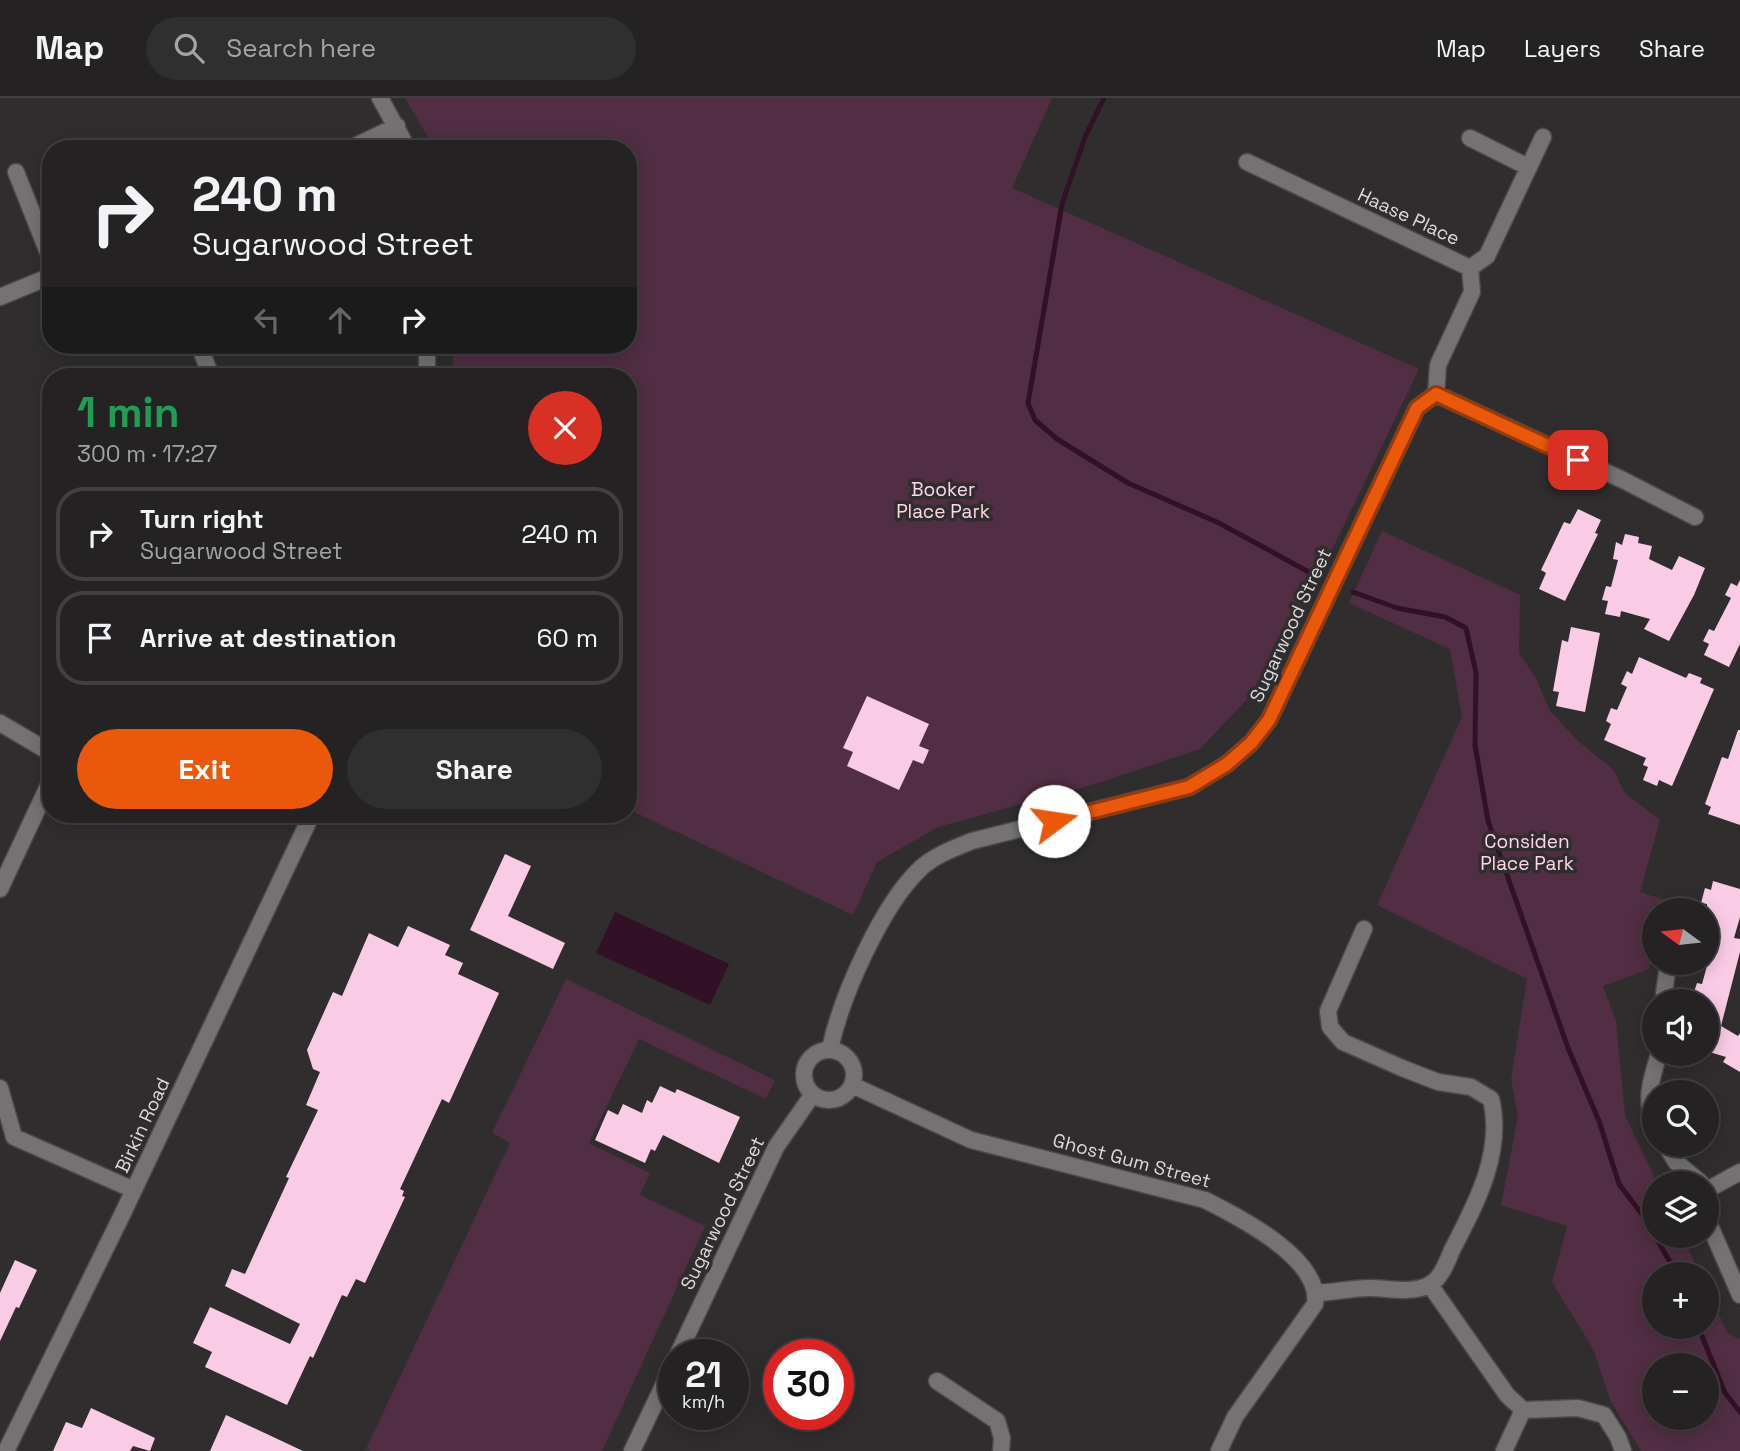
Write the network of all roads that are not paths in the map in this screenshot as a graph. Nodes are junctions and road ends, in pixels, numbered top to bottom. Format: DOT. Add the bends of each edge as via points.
graph roads {
  1 [pos="380,98"];
  2 [pos="397,126"];
  3 [pos="1543,137"];
  4 [pos="1470,138"];
  5 [pos="368,140"];
  6 [pos="404,140"];
  7 [pos="1247,162"];
  8 [pos="1528,167"];
  9 [pos="16,172"];
  10 [pos="42,237"];
  11 [pos="1470,268"];
  12 [pos="42,280"];
  13 [pos="0,297"];
  14 [pos="1436,394"];
  15 [pos="1695,517"];
  16 [pos="0,723"];
  17 [pos="42,747"];
  18 [pos="42,799"];
  19 [pos="308,823"];
  20 [pos="0,889"];
  21 [pos="1364,929"];
  22 [pos="830,1049"];
  23 [pos="852,1085"];
  24 [pos="0,1088"];
  25 [pos="813,1094"];
  26 [pos="7,1140"];
  27 [pos="1673,1157"];
  28 [pos="1687,1171"];
  29 [pos="1740,1172"];
  30 [pos="1719,1180"];
  31 [pos="134,1190"];
  32 [pos="1719,1247"];
  33 [pos="1430,1285"];
  34 [pos="1317,1293"];
  35 [pos="1740,1295"];
  36 [pos="685,1339"];
  37 [pos="937,1381"];
  38 [pos="658,1397"];
  39 [pos="1523,1410"];
  40 [pos="6,1451"];
  41 [pos="632,1451"];
  42 [pos="1001,1451"];
  43 [pos="1219,1451"];
  44 [pos="1504,1451"];
  45 [pos="1623,1451"];
  1 -- 2 [label="street"];
  2 -- 5 [label="street"];
  2 -- 6 [label="street"];
  3 -- 8 [label="street"];
  4 -- 8 [label="street"];
  7 -- 11 [label="street, Haase Place"];
  8 -- 11 [label="street" via="1487,256"];
  9 -- 10 [label="street"];
  11 -- 14 [label="street, Haase Place" via="1472,292 1438,365"];
  12 -- 13 [label="street"];
  14 -- 15 [label="street"];
  14 -- 22 [label="street, Sugarwood Street" via="1417,408 1269,720 1251,743 1189,787 972,841 922,867 893,898 881,921"];
  16 -- 17 [label="street"];
  18 -- 20 [label="street"];
  19 -- 31 [label="street, Birkin Road"];
  21 -- 33 [label="street" via="1328,1010 1330,1027 1343,1042 1402,1068 1438,1082 1471,1087 1491,1099 1496,1119 1492,1155 1478,1199 1441,1273"];
  22 -- 23 [label="street" via="852,1064"];
  22 -- 25 [label="street" via="816,1052 804,1069 804,1083"];
  23 -- 25 [label="street" via="838,1098 825,1100"];
  23 -- 34 [label="street, Ghost Gum Street" via="971,1140 1205,1200 1276,1241 1308,1274"];
  24 -- 26 [label="street"];
  25 -- 36 [label="street, Sugarwood Street" via="776,1147"];
  26 -- 31 [label="street"];
  27 -- 28 [label="street"];
  29 -- 30 [label="street"];
  31 -- 40 [label="street, Birkin Road"];
  32 -- 35 [label="street"];
  33 -- 34 [label="street"];
  33 -- 39 [label="street" via="1507,1395"];
  34 -- 43 [label="street" via="1315,1304 1235,1417"];
  37 -- 42 [label="street" via="997,1421"];
  38 -- 41 [label="street"];
  39 -- 44 [label="street"];
  39 -- 45 [label="street" via="1578,1408 1604,1415"];
}
